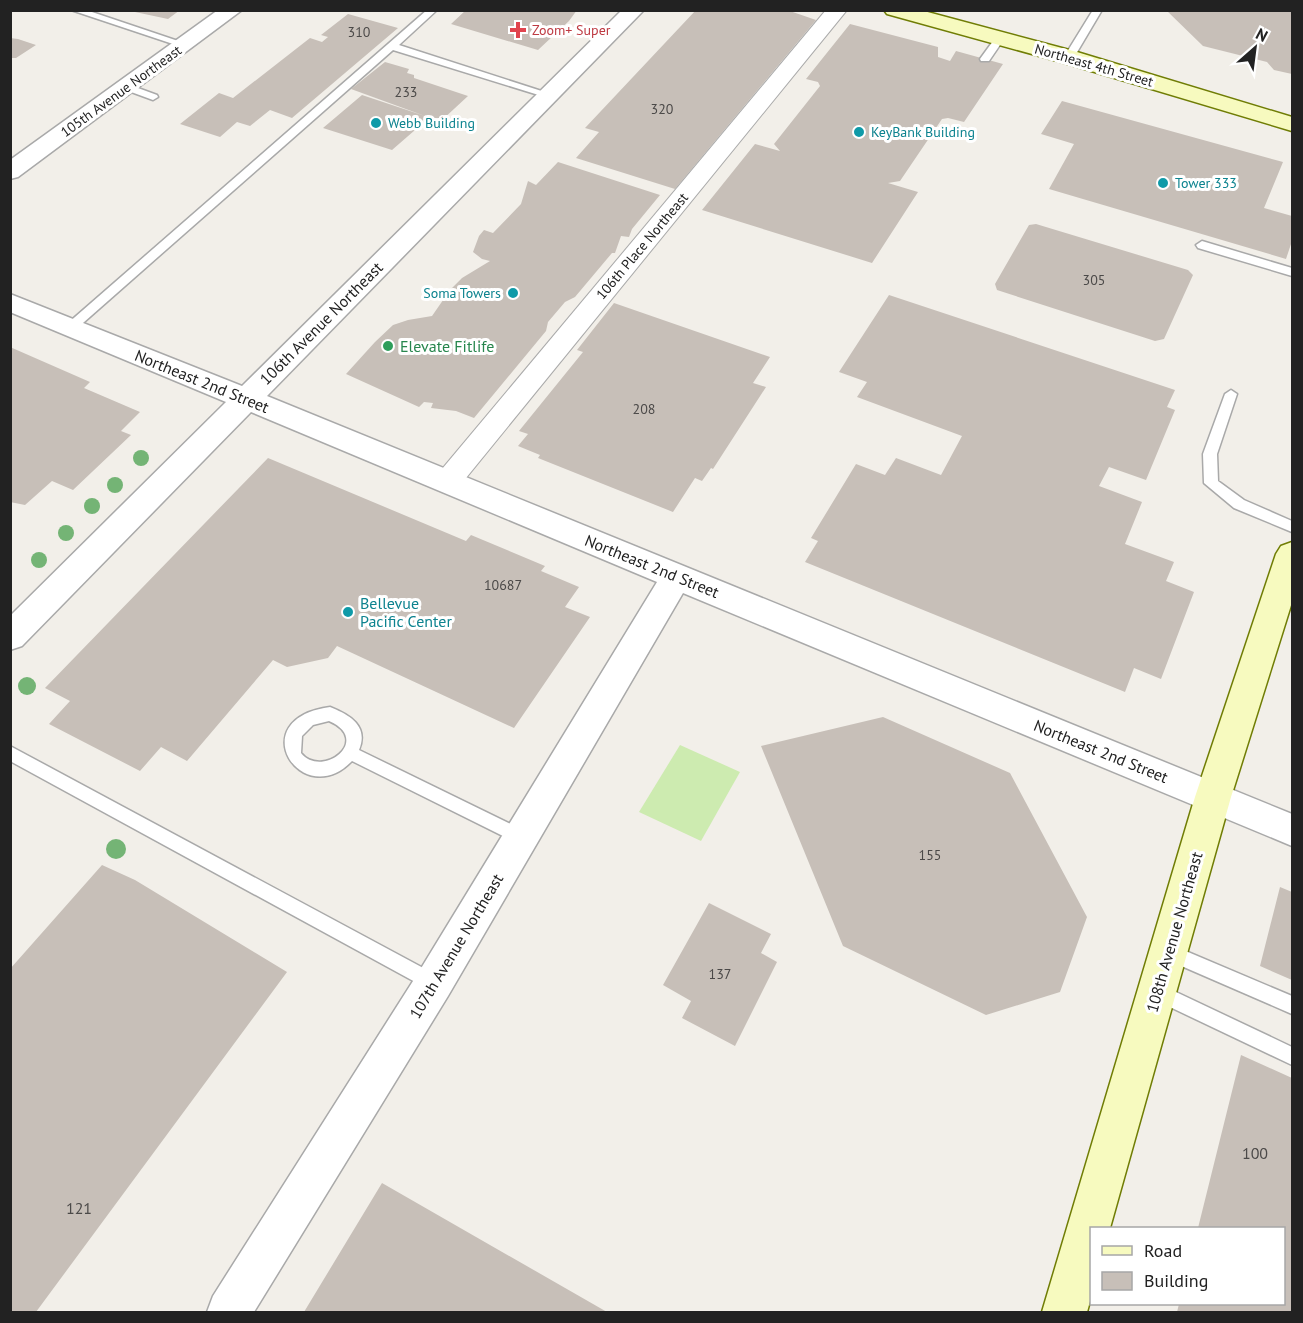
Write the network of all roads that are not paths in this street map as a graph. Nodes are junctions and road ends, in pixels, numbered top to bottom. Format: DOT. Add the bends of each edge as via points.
graph roads {
  1 [pos="75,10"];
  2 [pos="232,10"];
  3 [pos="433,10"];
  4 [pos="633,10"];
  5 [pos="837,10"];
  6 [pos="894,10"];
  7 [pos="1098,10"];
  8 [pos="999,39"];
  9 [pos="184,45"];
  10 [pos="391,46"];
  11 [pos="1069,57"];
  12 [pos="985,59"];
  13 [pos="127,87"];
  14 [pos="549,95"];
  15 [pos="153,97"];
  16 [pos="1293,124"];
  17 [pos="10,172"];
  18 [pos="1202,245"];
  19 [pos="1293,272"];
  20 [pos="10,302"];
  21 [pos="71,327"];
  22 [pos="1231,394"];
  23 [pos="246,399"];
  24 [pos="447,482"];
  25 [pos="1293,527"];
  26 [pos="1293,554"];
  27 [pos="677,576"];
  28 [pos="1285,604"];
  29 [pos="10,637"];
  30 [pos="10,753"];
  31 [pos="350,753"];
  32 [pos="1213,797"];
  33 [pos="1293,830"];
  34 [pos="521,837"];
  35 [pos="1169,952"];
  36 [pos="434,983"];
  37 [pos="1157,993"];
  38 [pos="1293,1005"];
  39 [pos="1293,1056"];
  40 [pos="229,1312"];
  41 [pos="1064,1312"];
  1 -- 9 [label="lane"];
  2 -- 9 [label="street, 105th Avenue Northeast"];
  3 -- 10 [label="lane"];
  4 -- 14 [label="street, 106th Avenue Northeast"];
  5 -- 24 [label="street, 106th Place Northeast"];
  6 -- 8 [label="main road, Northeast 4th Street"];
  7 -- 11 [label="lane"];
  8 -- 11 [label="main road, Northeast 4th Street"];
  8 -- 12 [label="lane"];
  9 -- 13 [label="street, 105th Avenue Northeast"];
  10 -- 14 [label="lane"];
  10 -- 21 [label="lane"];
  11 -- 16 [label="main road, Northeast 4th Street"];
  13 -- 15 [label="lane"];
  13 -- 17 [label="street, 105th Avenue Northeast"];
  14 -- 23 [label="street, 106th Avenue Northeast"];
  18 -- 19 [label="lane"];
  20 -- 21 [label="street, Northeast 2nd Street"];
  21 -- 23 [label="street, Northeast 2nd Street"];
  22 -- 25 [label="lane" via="1210,454 1210,483 1239,504"];
  23 -- 24 [label="street, Northeast 2nd Street"];
  23 -- 29 [label="street, 106th Avenue Northeast"];
  24 -- 27 [label="street, Northeast 2nd Street"];
  26 -- 28 [label="main road, 108th Avenue Northeast"];
  27 -- 32 [label="street, Northeast 2nd Street"];
  27 -- 34 [label="street, 107th Avenue Northeast"];
  28 -- 32 [label="main road, 108th Avenue Northeast"];
  30 -- 36 [label="lane"];
  31 -- 34 [label="lane"];
  32 -- 33 [label="street, Northeast 2nd Street"];
  32 -- 35 [label="main road, 108th Avenue Northeast"];
  34 -- 36 [label="street, 107th Avenue Northeast"];
  35 -- 37 [label="main road, 108th Avenue Northeast"];
  35 -- 38 [label="lane"];
  36 -- 40 [label="street, 107th Avenue Northeast"];
  37 -- 39 [label="lane"];
  37 -- 41 [label="main road, 108th Avenue Northeast"];
}
